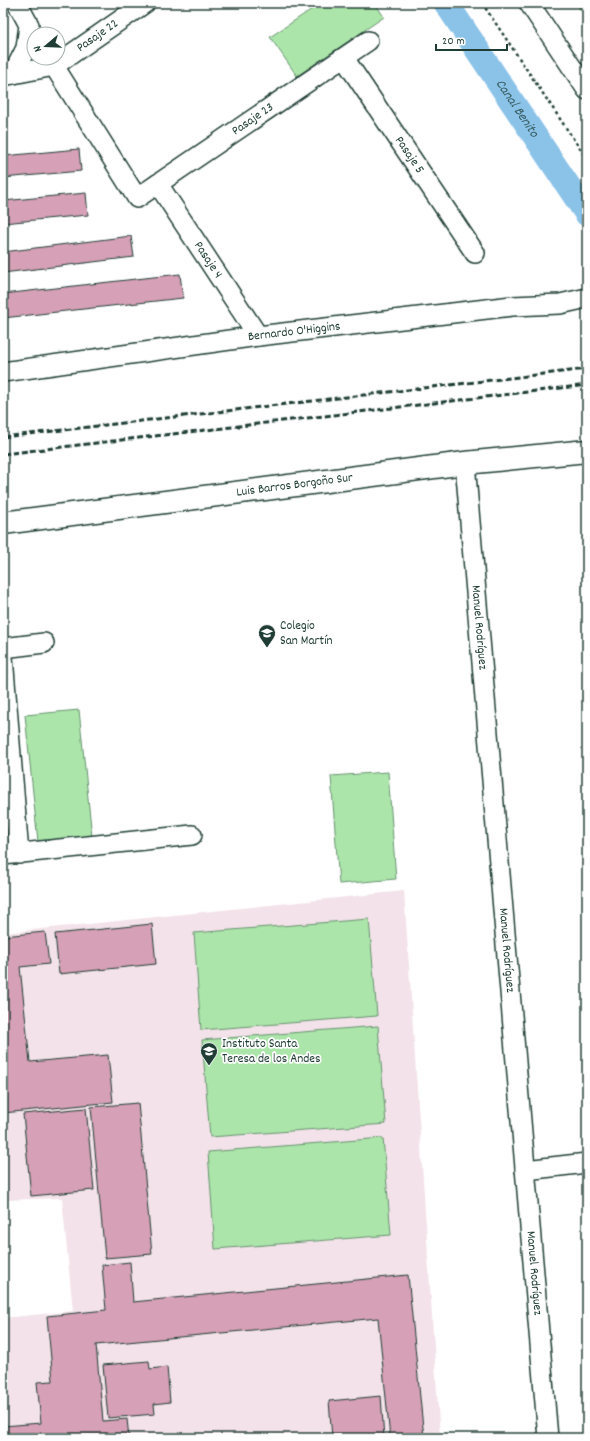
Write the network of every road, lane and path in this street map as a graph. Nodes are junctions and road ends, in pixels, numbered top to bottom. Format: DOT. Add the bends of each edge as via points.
graph roads {
  1 [pos="17,3"];
  2 [pos="145,3"];
  3 [pos="482,3"];
  4 [pos="529,3"];
  5 [pos="368,41"];
  6 [pos="66,58"];
  7 [pos="344,58"];
  8 [pos="54,66"];
  9 [pos="8,75"];
  10 [pos="587,90"];
  11 [pos="587,159"];
  12 [pos="158,184"];
  13 [pos="475,253"];
  14 [pos="587,298"];
  15 [pos="258,336"];
  16 [pos="3,372"];
  17 [pos="587,451"];
  18 [pos="465,463"];
  19 [pos="3,523"];
  20 [pos="44,644"];
  21 [pos="3,648"];
  22 [pos="3,657"];
  23 [pos="192,835"];
  24 [pos="11,855"];
  25 [pos="587,1163"];
  26 [pos="525,1170"];
  27 [pos="548,1438"];
  1 -- 9 [label="street" via="29,25 26,48"];
  2 -- 6 [label="street, Pasaje 22"];
  3 -- 11 [label="path"];
  4 -- 10 [label="street"];
  5 -- 7 [label="street, Pasaje 23"];
  7 -- 12 [label="street, Pasaje 23"];
  7 -- 13 [label="street, Pasaje 5"];
  8 -- 9 [label="street, Pasaje 22"];
  8 -- 12 [label="street, Pasaje 23" via="138,198"];
  12 -- 15 [label="street, Pasaje 4"];
  14 -- 15 [label="street, Bernardo O'Higgins" via="560,304 512,306"];
  15 -- 16 [label="street, Bernardo O'Higgins"];
  17 -- 18 [label="street, Luis Barros Borgoño Sur"];
  18 -- 19 [label="street, Luis Barros Borgoño Sur"];
  18 -- 26 [label="street, Manuel Rodríguez"];
  20 -- 21 [label="street"];
  22 -- 24 [label="street"];
  23 -- 24 [label="street"];
  25 -- 26 [label="street"];
  26 -- 27 [label="street, Manuel Rodríguez"];
}
